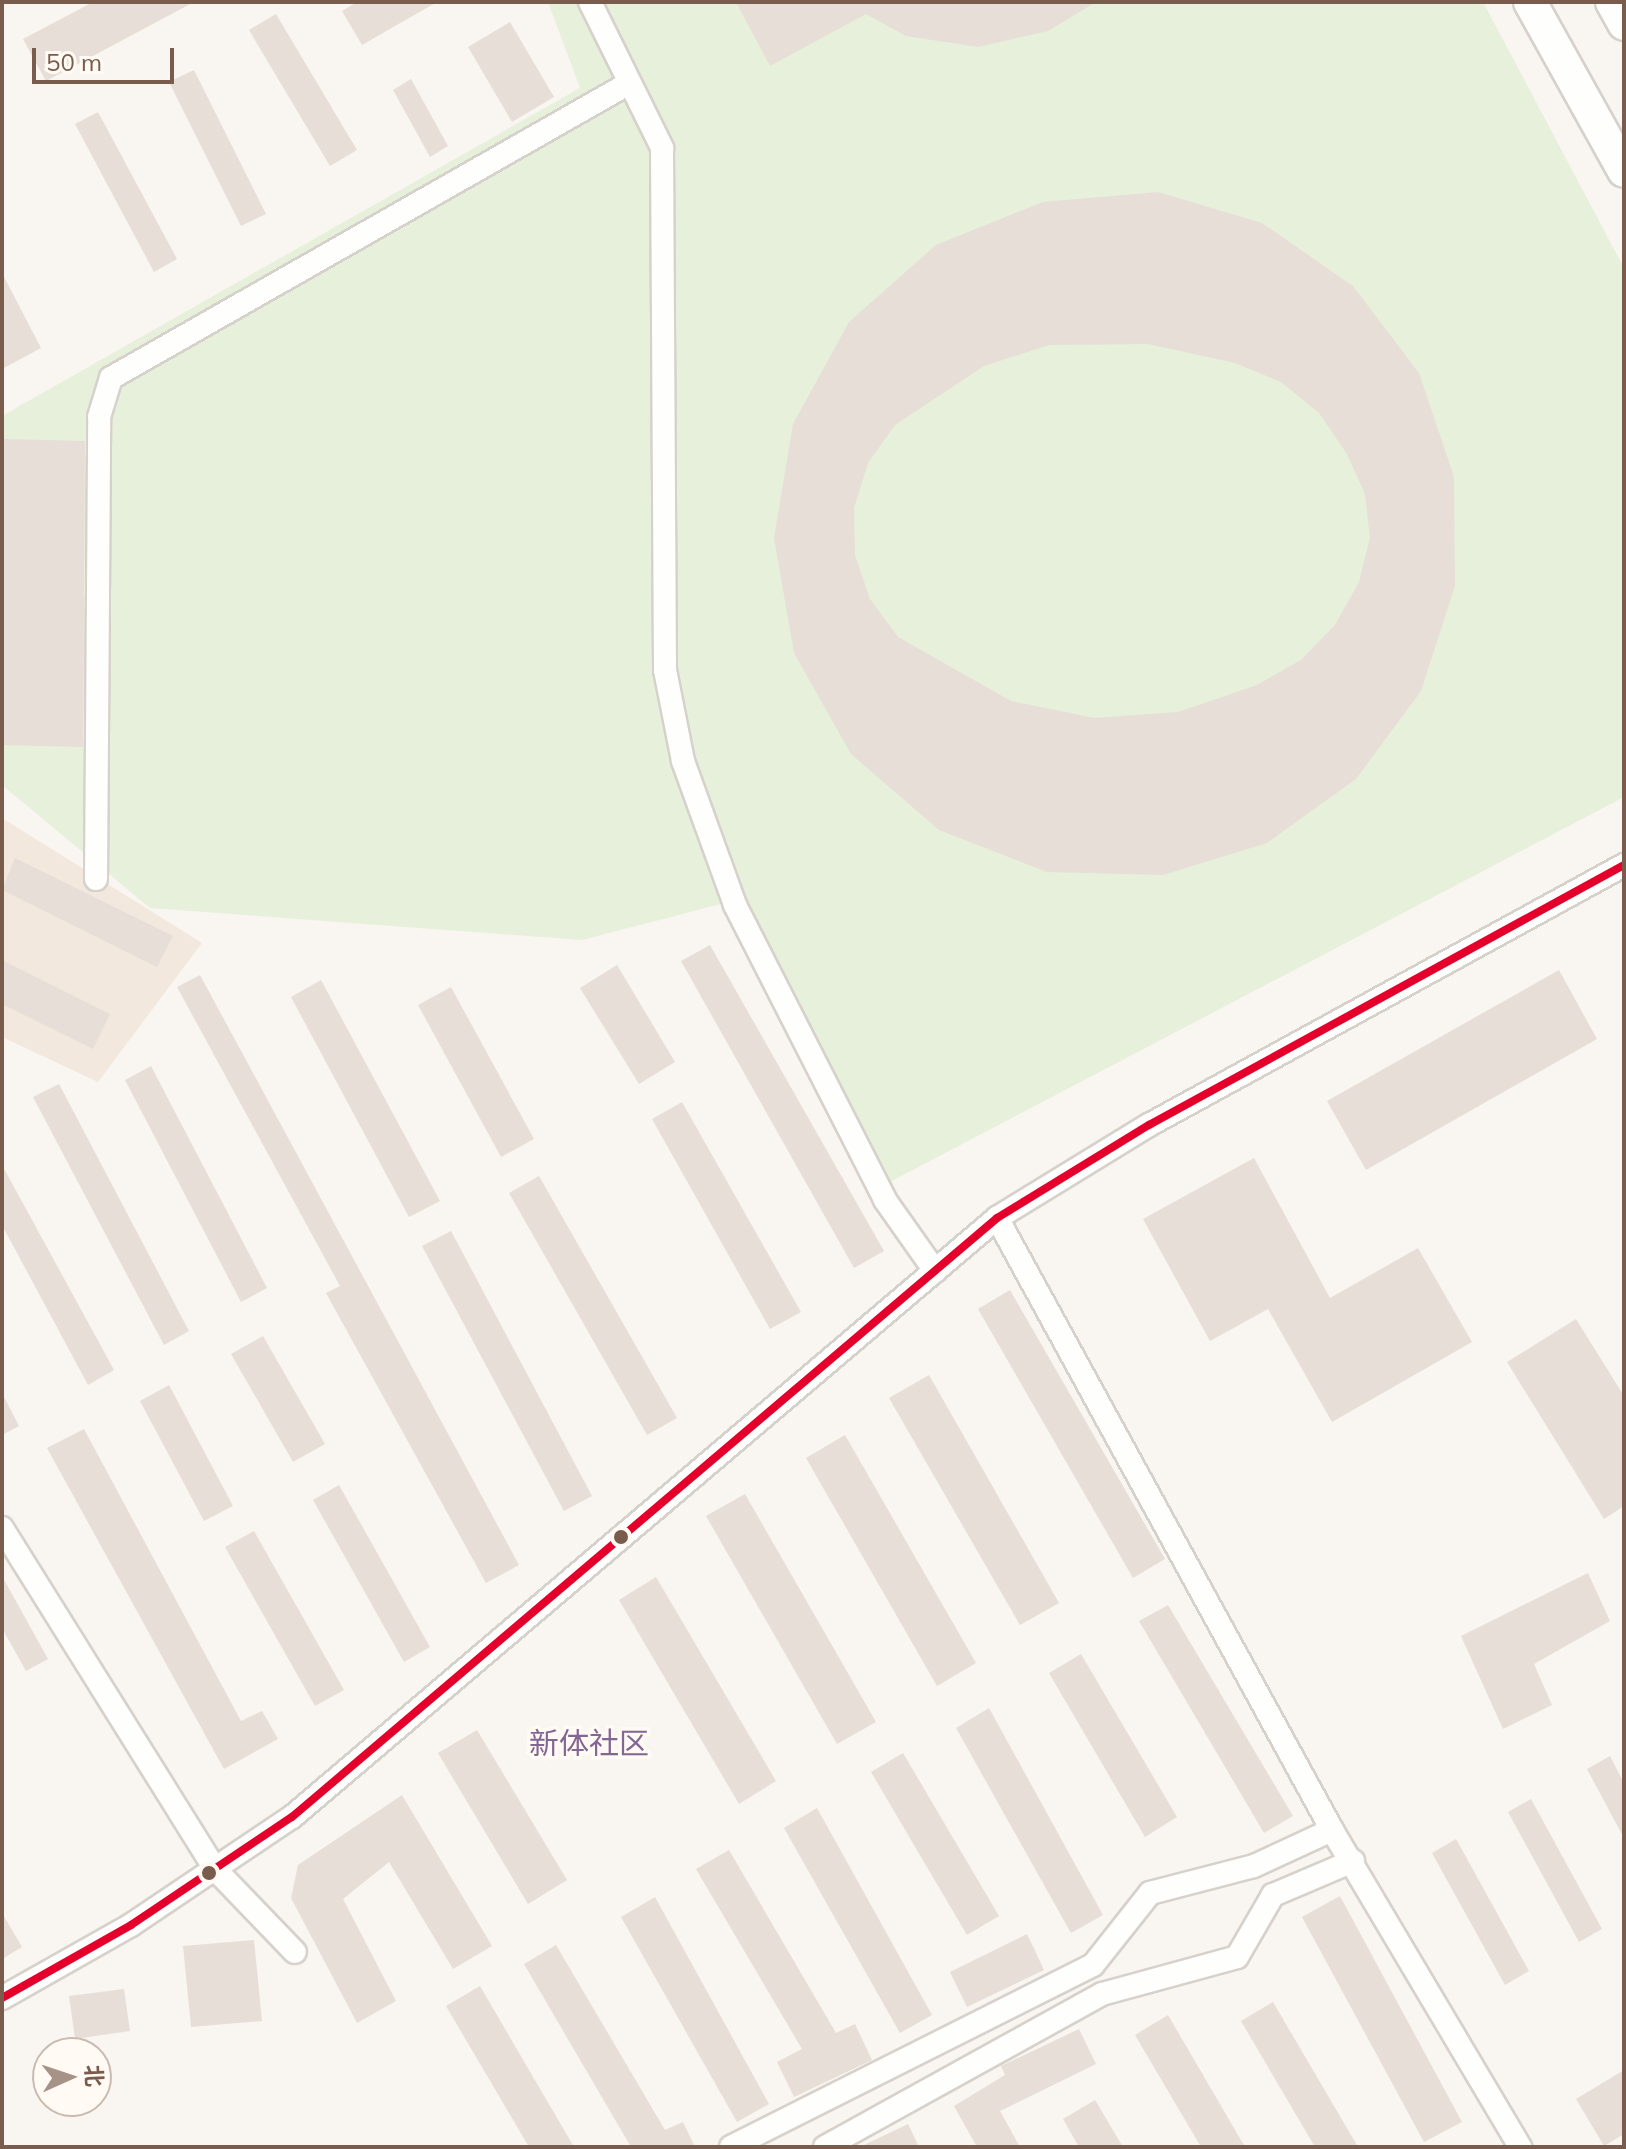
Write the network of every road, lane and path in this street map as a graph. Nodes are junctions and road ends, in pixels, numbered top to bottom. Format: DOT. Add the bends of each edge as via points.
graph roads {
  1 [pos="590,2"];
  2 [pos="1530,2"];
  3 [pos="1612,2"];
  4 [pos="1624,24"];
  5 [pos="626,85"];
  6 [pos="1624,171"];
  7 [pos="1624,865"];
  8 [pos="96,879"];
  9 [pos="997,1218"];
  10 [pos="935,1271"];
  11 [pos="2,1528"];
  12 [pos="1332,1830"];
  13 [pos="1353,1861"];
  14 [pos="215,1869"];
  15 [pos="295,1952"];
  16 [pos="2,1998"];
  17 [pos="731,2147"];
  18 [pos="825,2147"];
  19 [pos="1520,2147"];
  1 -- 5 [label="street"];
  2 -- 6 [label="main road"];
  3 -- 4 [label="main road"];
  5 -- 8 [label="street" via="111,378 99,417"];
  5 -- 10 [label="street" via="662,148 665,670 683,761 735,905 885,1200"];
  7 -- 9 [label="street" via="1149,1125"];
  9 -- 10 [label="street"];
  9 -- 12 [label="street"];
  10 -- 14 [label="street" via="292,1817"];
  11 -- 14 [label="street"];
  12 -- 13 [label="street"];
  12 -- 17 [label="street" via="1254,1866 1150,1893 1093,1965"];
  13 -- 18 [label="street" via="1273,1895 1237,1957 1102,1994"];
  13 -- 19 [label="street"];
  14 -- 15 [label="street"];
  14 -- 16 [label="street"];
}
